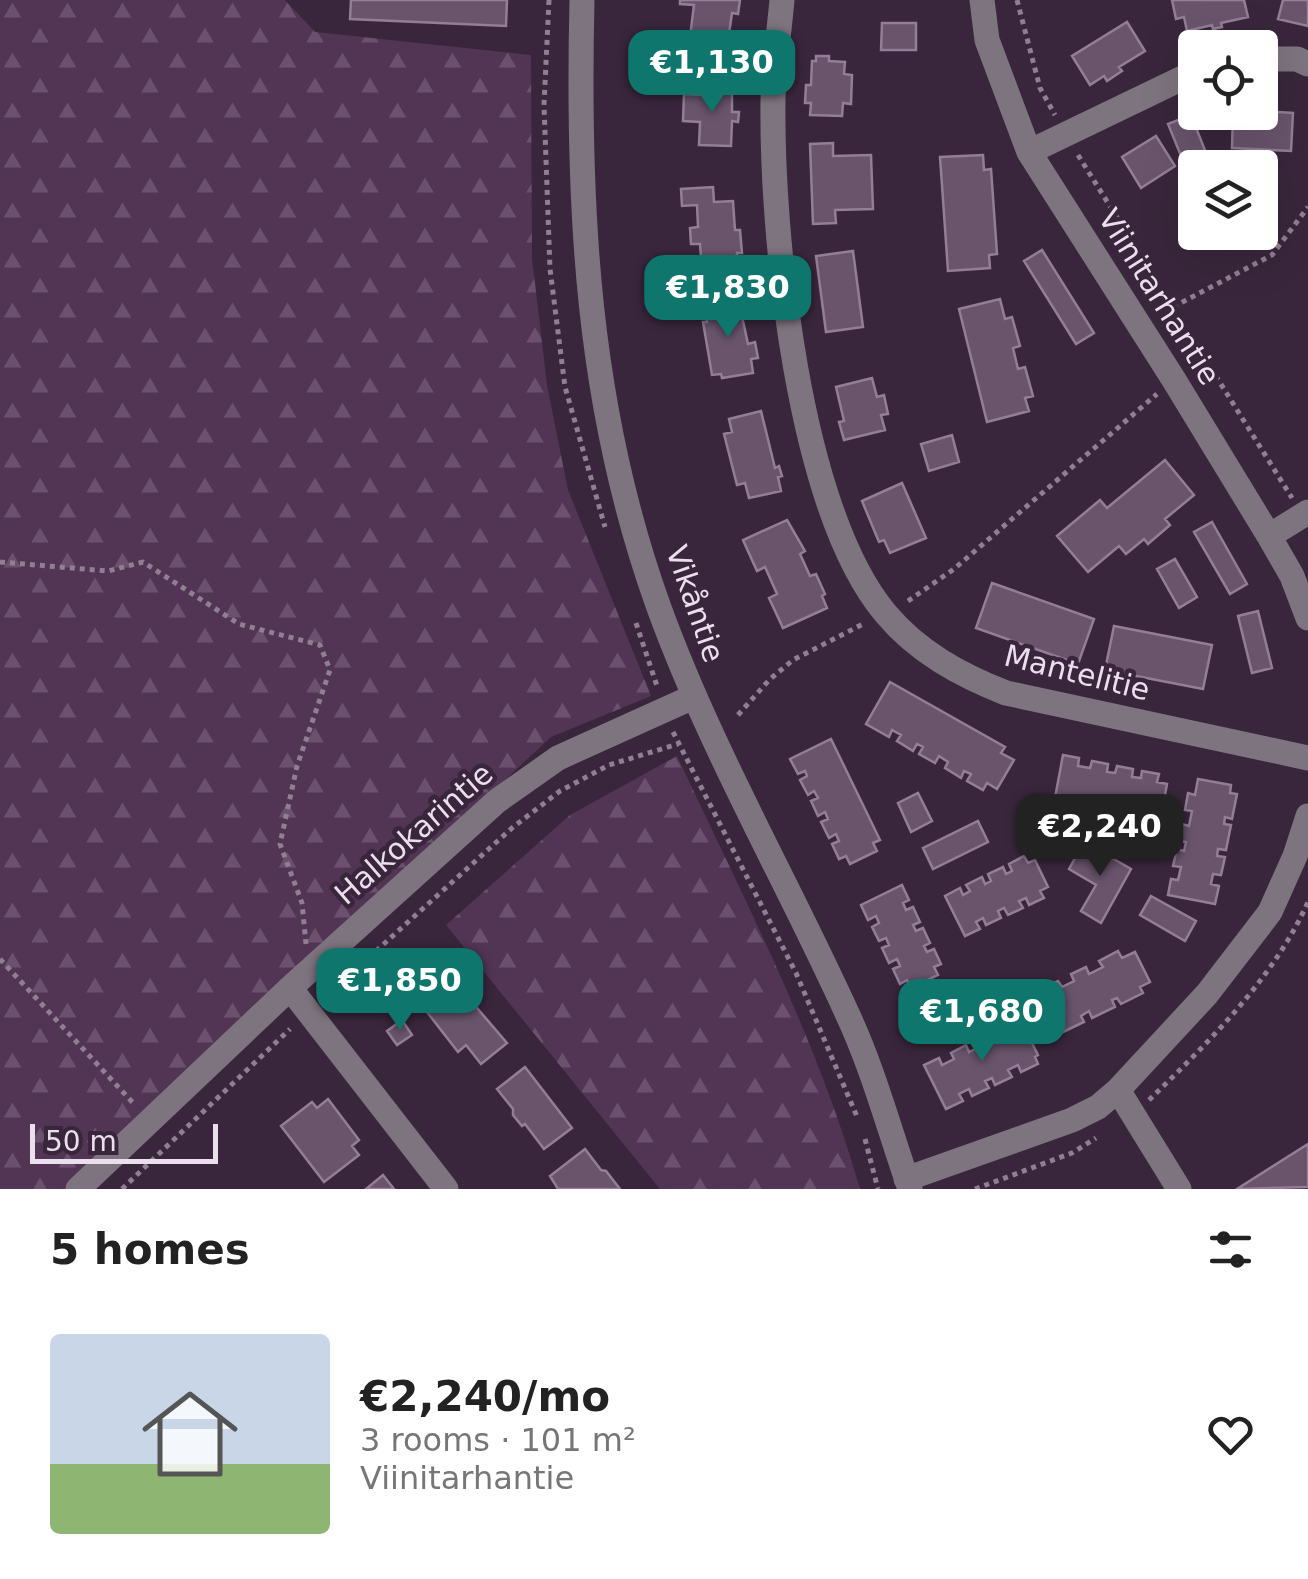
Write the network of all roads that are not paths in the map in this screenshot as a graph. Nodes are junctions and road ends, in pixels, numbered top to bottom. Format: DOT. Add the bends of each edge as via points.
graph roads {
  1 [pos="582,0"];
  2 [pos="782,0"];
  3 [pos="982,0"];
  4 [pos="1278,59"];
  5 [pos="1308,64"];
  6 [pos="1178,80"];
  7 [pos="1029,152"];
  8 [pos="1306,514"];
  9 [pos="1269,536"];
  10 [pos="1308,618"];
  11 [pos="693,697"];
  12 [pos="1308,758"];
  13 [pos="1308,816"];
  14 [pos="300,980"];
  15 [pos="1118,1090"];
  16 [pos="908,1184"];
  17 [pos="78,1189"];
  18 [pos="446,1189"];
  19 [pos="1180,1189"];
  1 -- 11 [label="street, Vikåntie" via="581,206 588,294 624,490"];
  2 -- 12 [label="street, Mantelitie" via="774,181 792,345 836,525 884,613 962,676 1006,693"];
  3 -- 7 [label="street, Viinitarhantie" via="988,40"];
  4 -- 5 [label="street"];
  6 -- 7 [label="street"];
  7 -- 9 [label="street, Viinitarhantie"];
  8 -- 9 [label="street"];
  9 -- 10 [label="street, Viinitarhantie"];
  11 -- 14 [label="street, Halkokarintie" via="532,775"];
  11 -- 16 [label="street, Vikåntie" via="848,1014"];
  13 -- 15 [label="street" via="1270,912 1207,994"];
  14 -- 17 [label="street, Halkokarintie"];
  14 -- 18 [label="street" via="309,1012"];
  15 -- 16 [label="street" via="1072,1120"];
  15 -- 19 [label="street"];
}
